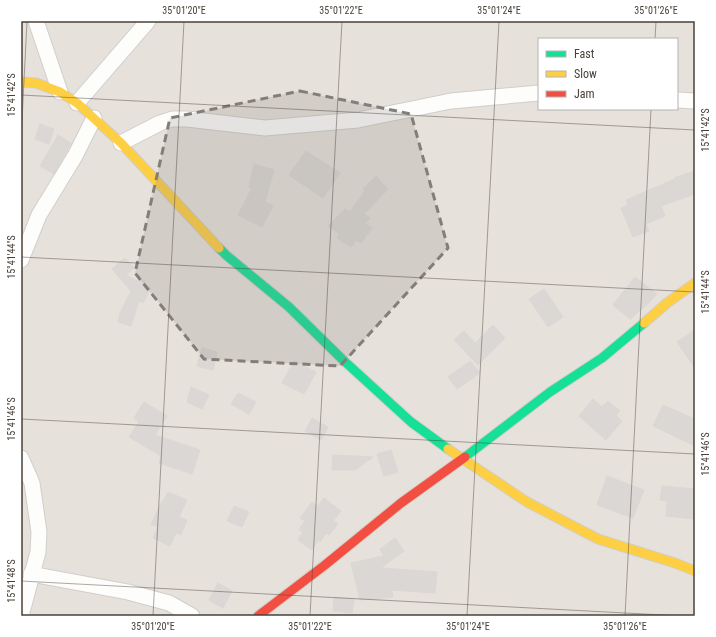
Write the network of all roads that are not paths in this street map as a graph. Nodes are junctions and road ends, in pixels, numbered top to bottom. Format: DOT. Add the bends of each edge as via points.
graph roads {
  1 [pos="36,21"];
  2 [pos="148,21"];
  3 [pos="21,82"];
  4 [pos="60,92"];
  5 [pos="538,93"];
  6 [pos="678,100"];
  7 [pos="695,101"];
  8 [pos="77,103"];
  9 [pos="94,118"];
  10 [pos="121,143"];
  11 [pos="21,260"];
  12 [pos="695,283"];
  13 [pos="21,458"];
  14 [pos="462,460"];
  15 [pos="695,571"];
  16 [pos="32,574"];
  17 [pos="21,616"];
  18 [pos="192,616"];
  19 [pos="258,616"];
  1 -- 4 [label="street"];
  2 -- 8 [label="street"];
  3 -- 4 [label="street" via="36,83"];
  4 -- 8 [label="street"];
  5 -- 10 [label="street" via="451,101 358,120 265,128 172,119"];
  6 -- 7 [label="street"];
  8 -- 9 [label="street"];
  9 -- 10 [label="street"];
  9 -- 11 [label="street" via="75,156 39,215"];
  10 -- 14 [label="street" via="226,255 289,307 410,422"];
  12 -- 14 [label="street" via="667,303 602,358 550,392"];
  13 -- 16 [label="street" via="32,483 39,532 38,552"];
  14 -- 15 [label="street" via="527,502 598,539"];
  14 -- 19 [label="street" via="401,503 326,565"];
  16 -- 17 [label="street"];
  16 -- 18 [label="street" via="128,592 169,603"];
}
